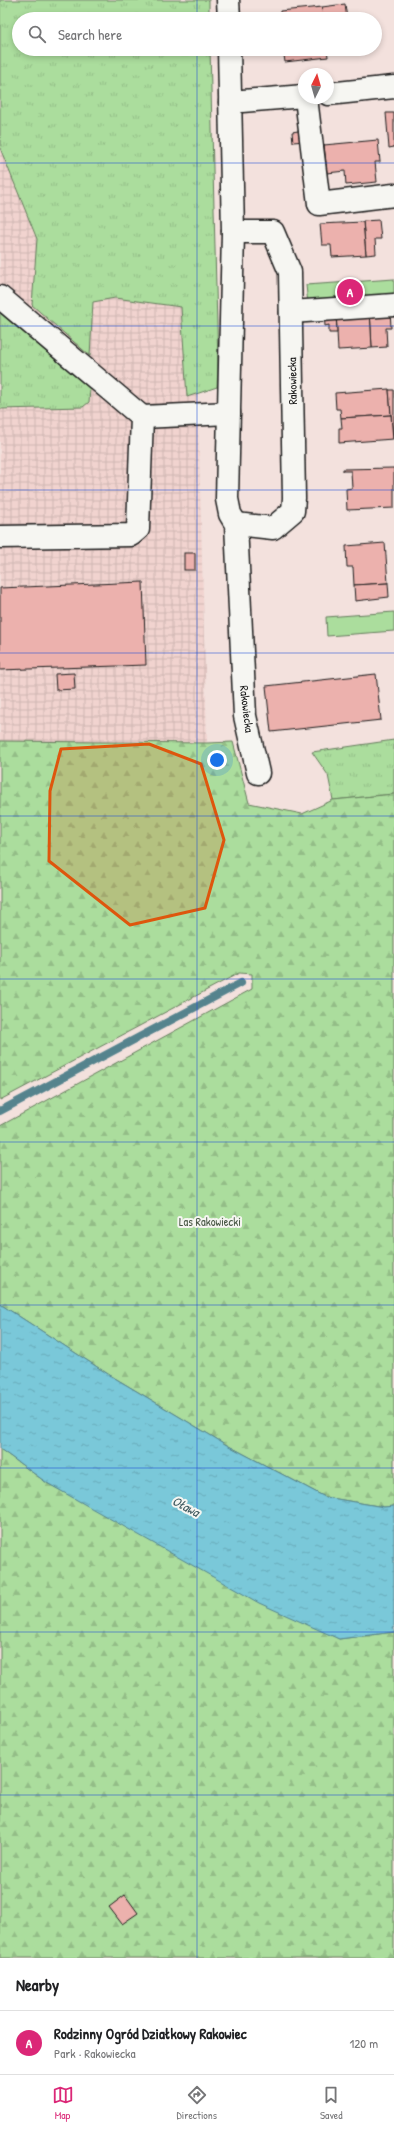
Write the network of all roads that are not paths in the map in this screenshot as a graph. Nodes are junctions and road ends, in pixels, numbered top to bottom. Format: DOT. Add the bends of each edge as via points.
graph roads {
  1 [pos="228,0"];
  2 [pos="229,12"];
  3 [pos="229,56"];
  4 [pos="394,87"];
  5 [pos="334,93"];
  6 [pos="298,97"];
  7 [pos="230,102"];
  8 [pos="306,104"];
  9 [pos="394,195"];
  10 [pos="233,232"];
  11 [pos="0,297"];
  12 [pos="394,305"];
  13 [pos="291,312"];
  14 [pos="229,413"];
  15 [pos="142,417"];
  16 [pos="236,524"];
  17 [pos="0,537"];
  18 [pos="258,773"];
  1 -- 2 [label="street"];
  3 -- 7 [label="street, Rakowiecka"];
  4 -- 5 [label="street"];
  6 -- 7 [label="street"];
  7 -- 10 [label="street, Rakowiecka"];
  8 -- 9 [label="street" via="319,204"];
  10 -- 13 [label="street, Rakowiecka" via="273,232 290,272"];
  10 -- 14 [label="street, Rakowiecka"];
  11 -- 15 [label="street"];
  12 -- 13 [label="street"];
  13 -- 16 [label="street, Rakowiecka" via="293,511 273,528"];
  14 -- 15 [label="street"];
  14 -- 16 [label="street, Rakowiecka" via="227,500 230,514"];
  15 -- 17 [label="street" via="138,528 131,535"];
  16 -- 18 [label="street, Rakowiecka" via="245,716"];
}
